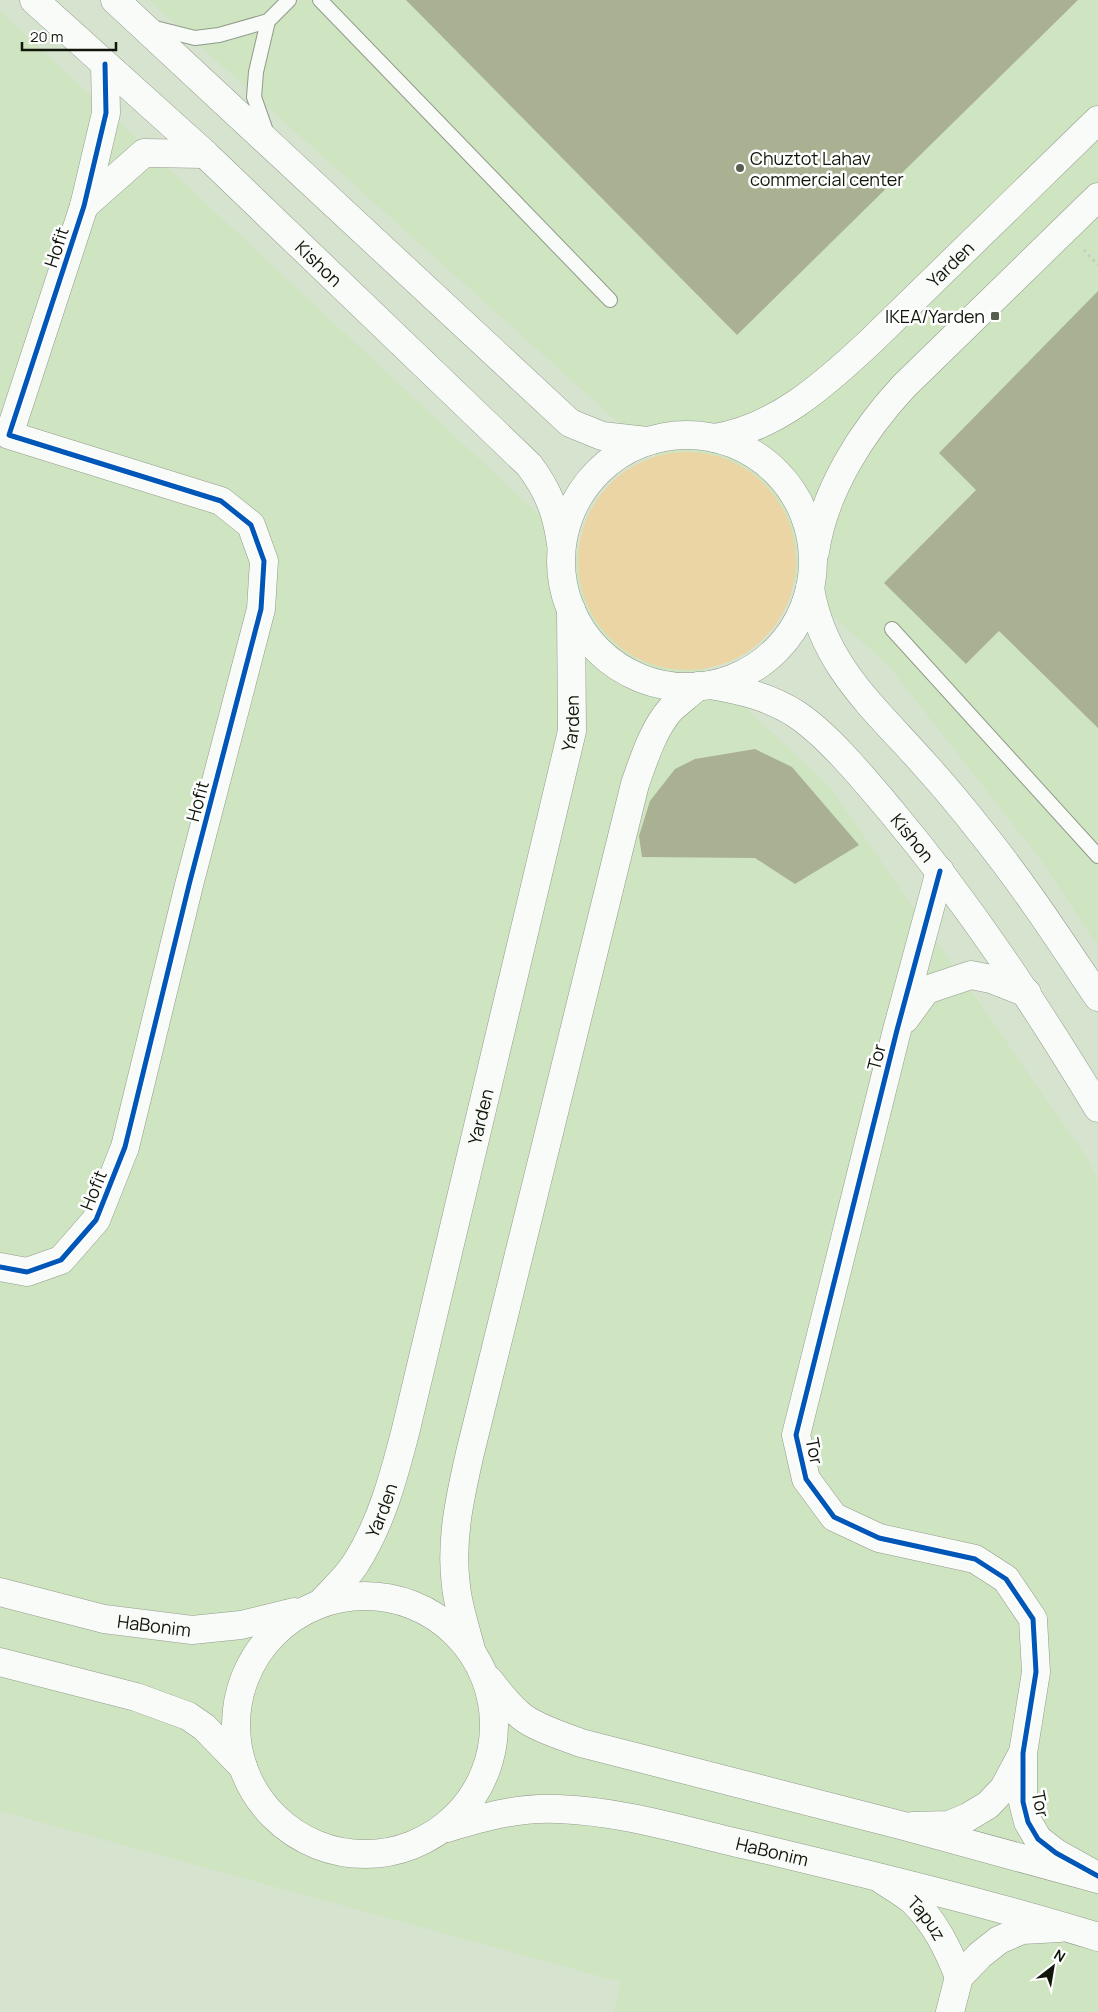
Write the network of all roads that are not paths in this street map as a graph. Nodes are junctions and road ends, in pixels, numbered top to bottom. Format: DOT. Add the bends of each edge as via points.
graph roads {
  1 [pos="34,0"];
  2 [pos="115,0"];
  3 [pos="290,0"];
  4 [pos="320,0"];
  5 [pos="268,21"];
  6 [pos="141,25"];
  7 [pos="104,64"];
  8 [pos="1098,120"];
  9 [pos="270,143"];
  10 [pos="205,154"];
  11 [pos="1098,197"];
  12 [pos="84,206"];
  13 [pos="610,300"];
  14 [pos="4,434"];
  15 [pos="714,438"];
  16 [pos="647,441"];
  17 [pos="561,552"];
  18 [pos="811,579"];
  19 [pos="571,609"];
  20 [pos="892,629"];
  21 [pos="702,685"];
  22 [pos="1098,856"];
  23 [pos="940,871"];
  24 [pos="1094,981"];
  25 [pos="1027,994"];
  26 [pos="897,1030"];
  27 [pos="1098,1108"];
  28 [pos="0,1267"];
  29 [pos="0,1592"];
  30 [pos="314,1606"];
  31 [pos="472,1650"];
  32 [pos="0,1662"];
  33 [pos="485,1675"];
  34 [pos="1023,1752"];
  35 [pos="244,1767"];
  36 [pos="904,1826"];
  37 [pos="443,1829"];
  38 [pos="876,1876"];
  39 [pos="1098,1878"];
  40 [pos="1067,1928"];
  41 [pos="1098,1937"];
  42 [pos="959,1977"];
  43 [pos="950,2012"];
  1 -- 7 [label="street, Kishon"];
  2 -- 6 [label="street"];
  3 -- 5 [label="lane"];
  4 -- 13 [label="lane"];
  5 -- 6 [label="lane" via="195,38"];
  5 -- 9 [label="lane" via="254,96"];
  6 -- 9 [label="street"];
  7 -- 10 [label="street, Kishon"];
  7 -- 12 [label="street, Hofit" via="106,113"];
  8 -- 15 [label="street, Yarden" via="831,377 768,421 735,435"];
  9 -- 16 [label="street" via="570,423 602,436"];
  10 -- 12 [label="street" via="144,153"];
  10 -- 17 [label="street, Kishon" via="529,465 544,486 559,526"];
  11 -- 18 [label="street" via="904,386 883,411 849,461 830,500 817,540"];
  12 -- 14 [label="street, Hofit"];
  14 -- 28 [label="street, Hofit" via="221,501 251,524 264,561 260,609 125,1147 96,1220 61,1260 27,1272"];
  15 -- 16 [label="street" via="680,435"];
  15 -- 18 [label="street" via="751,452 781,478 802,511 812,549"];
  16 -- 17 [label="street" via="614,458 587,484 569,516"];
  17 -- 19 [label="street" via="564,591"];
  18 -- 21 [label="street" via="796,623 773,653 742,674"];
  18 -- 24 [label="street" via="817,621 851,683 983,834"];
  19 -- 21 [label="street" via="592,642 622,668 659,683"];
  19 -- 30 [label="street, Yarden" via="572,731 406,1429 388,1492 366,1546 353,1567"];
  20 -- 22 [label="lane"];
  21 -- 23 [label="street, Kishon" via="761,697 808,723 873,790"];
  21 -- 31 [label="street" via="670,710 646,752 635,784 470,1453 460,1495 454,1554 456,1588"];
  23 -- 25 [label="street, Kishon"];
  23 -- 26 [label="street, Tor"];
  25 -- 26 [label="street, Tor" via="991,978 970,975 926,990"];
  25 -- 27 [label="street, Kishon"];
  26 -- 34 [label="street, Tor" via="796,1435 806,1479 834,1517 879,1538 975,1559 1006,1579 1033,1619 1036,1672"];
  29 -- 30 [label="street, HaBonim" via="104,1619 192,1630 241,1625"];
  30 -- 31 [label="street, HaBonim" via="331,1599 370,1595 401,1600 425,1609 451,1627"];
  30 -- 35 [label="street" via="290,1618 270,1636 255,1656 242,1685 236,1733"];
  31 -- 33 [label="street"];
  32 -- 35 [label="street" via="136,1697 188,1716 204,1727"];
  33 -- 36 [label="street" via="522,1717 581,1743"];
  33 -- 37 [label="street" via="493,1697 495,1735 488,1766 479,1789"];
  34 -- 36 [label="street, Tor" via="1004,1788 975,1813 949,1825"];
  34 -- 39 [label="street, Tor" via="1023,1802 1028,1822 1038,1839"];
  35 -- 37 [label="street" via="250,1784 277,1819 303,1838 329,1848 367,1854 398,1850 419,1843"];
  36 -- 39 [label="street"];
  37 -- 38 [label="street, HaBonim" via="523,1809 594,1812"];
  38 -- 40 [label="street, HaBonim"];
  38 -- 42 [label="street, Tapuz" via="912,1900 933,1924"];
  40 -- 41 [label="street, HaBonim"];
  40 -- 42 [label="street" via="1022,1930 999,1940"];
  42 -- 43 [label="street"];
}
